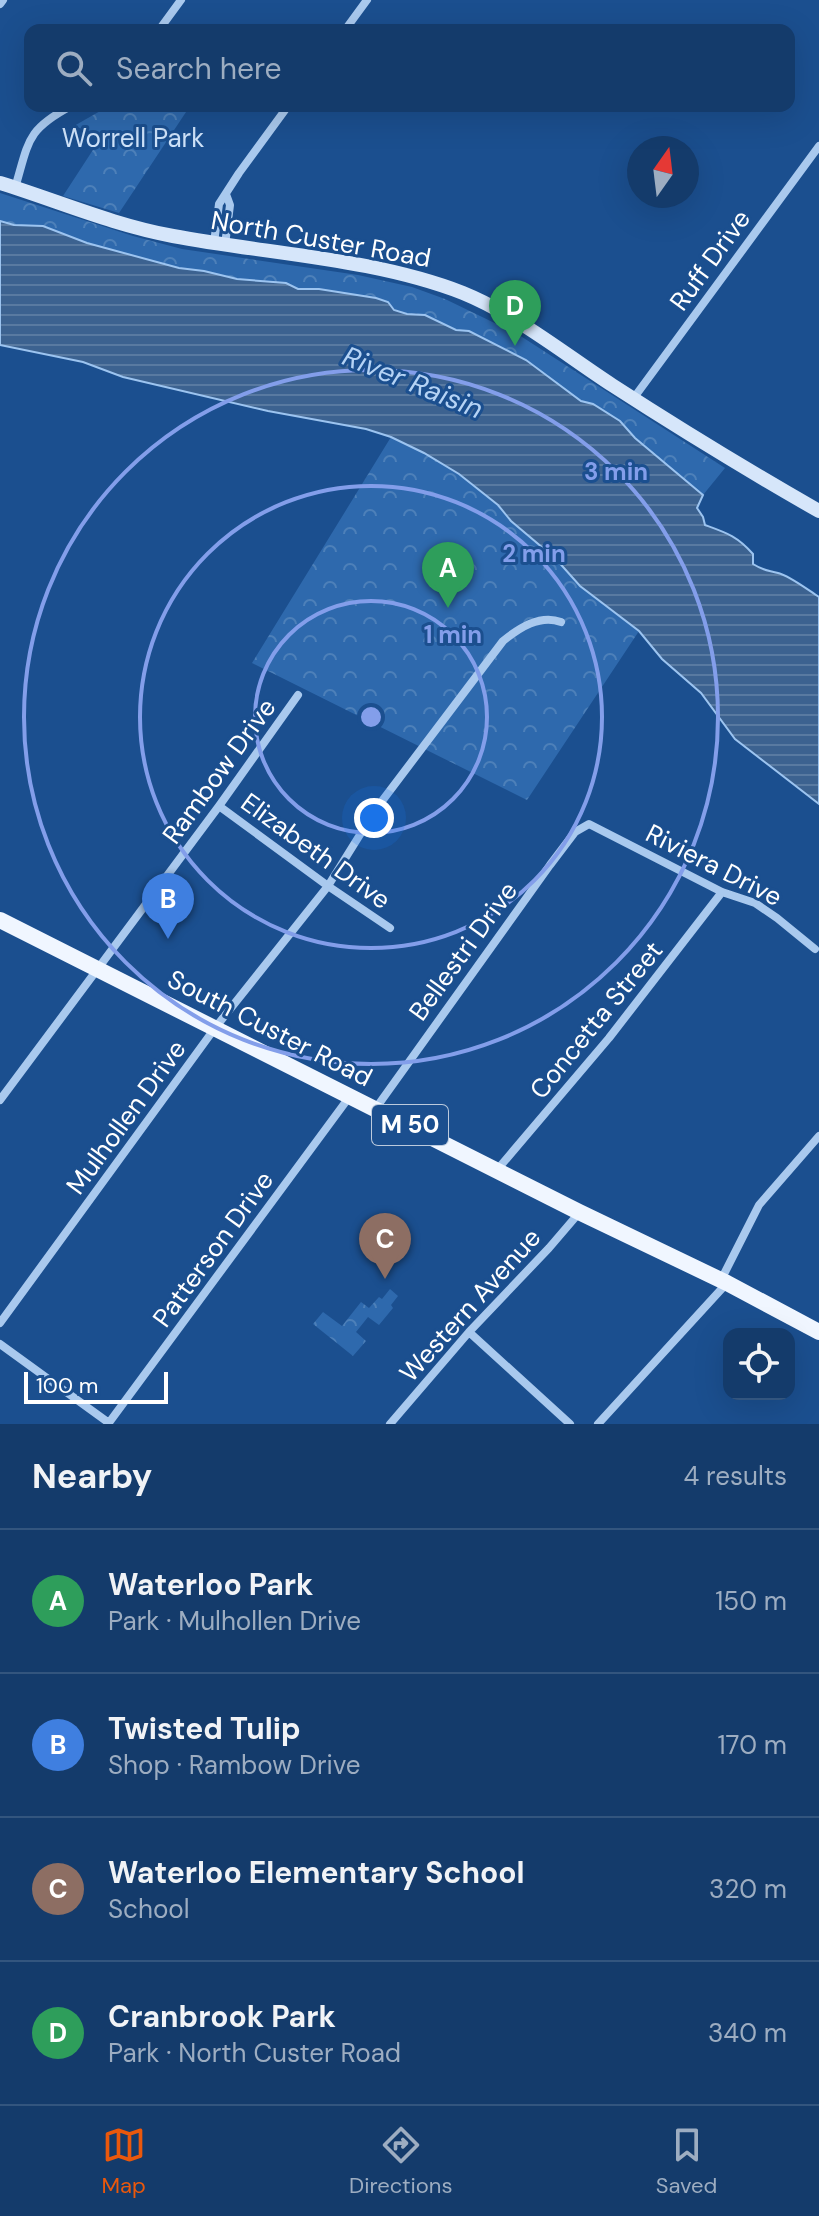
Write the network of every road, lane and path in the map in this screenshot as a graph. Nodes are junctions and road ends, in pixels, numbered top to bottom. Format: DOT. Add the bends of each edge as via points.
graph roads {
  1 [pos="181,0"];
  2 [pos="367,0"];
  3 [pos="163,24"];
  4 [pos="349,24"];
  5 [pos="61,112"];
  6 [pos="284,112"];
  7 [pos="819,146"];
  8 [pos="0,183"];
  9 [pos="15,188"];
  10 [pos="219,244"];
  11 [pos="633,399"];
  12 [pos="819,511"];
  13 [pos="561,622"];
  14 [pos="298,695"];
  15 [pos="219,806"];
  16 [pos="589,824"];
  17 [pos="328,886"];
  18 [pos="722,892"];
  19 [pos="0,920"];
  20 [pos="390,928"];
  21 [pos="815,949"];
  22 [pos="98,969"];
  23 [pos="215,1028"];
  24 [pos="350,1096"];
  25 [pos="0,1100"];
  26 [pos="376,1108"];
  27 [pos="819,1136"];
  28 [pos="497,1170"];
  29 [pos="579,1212"];
  30 [pos="724,1282"];
  31 [pos="0,1323"];
  32 [pos="469,1332"];
  33 [pos="819,1332"];
  34 [pos="0,1344"];
  35 [pos="108,1423"];
  36 [pos="390,1424"];
  37 [pos="570,1424"];
  38 [pos="598,1424"];
  1 -- 3 [label="street"];
  2 -- 4 [label="street"];
  5 -- 9 [label="street" via="36,130"];
  6 -- 10 [label="street" via="226,194 230,205"];
  7 -- 11 [label="street, Ruff Drive"];
  8 -- 9 [label="street, North Custer Road"];
  9 -- 10 [label="street, North Custer Road" via="135,228"];
  10 -- 11 [label="street, North Custer Road" via="404,275 465,294"];
  11 -- 12 [label="street, North Custer Road"];
  13 -- 17 [label="street, Mulhollen Drive" via="553,618 527,625 503,641 376,809"];
  14 -- 15 [label="street, Rambow Drive"];
  15 -- 17 [label="street, Elizabeth Drive"];
  15 -- 22 [label="street, Rambow Drive"];
  16 -- 18 [label="street, Riviera Drive"];
  16 -- 26 [label="street, Bellestri Drive" via="575,832 550,865"];
  17 -- 20 [label="street, Elizabeth Drive"];
  17 -- 23 [label="street, Mulhollen Drive"];
  18 -- 21 [label="street, Riviera Drive" via="755,903"];
  18 -- 28 [label="street, Concetta Street" via="609,1038"];
  19 -- 22 [label="main road, South Custer Road / M 50"];
  22 -- 23 [label="main road, South Custer Road / M 50"];
  22 -- 25 [label="street, Rambow Drive"];
  23 -- 24 [label="main road, South Custer Road / M 50"];
  23 -- 31 [label="street, Mulhollen Drive"];
  24 -- 26 [label="main road, South Custer Road / M 50"];
  24 -- 35 [label="street, Patterson Drive"];
  26 -- 28 [label="main road, South Custer Road / M 50"];
  27 -- 30 [label="street" via="759,1205"];
  28 -- 29 [label="main road, South Custer Road / M 50"];
  29 -- 30 [label="main road, South Custer Road / M 50"];
  29 -- 32 [label="street, Western Avenue"];
  30 -- 33 [label="main road, South Custer Road / M 50"];
  30 -- 38 [label="street"];
  32 -- 36 [label="street, Western Avenue"];
  32 -- 37 [label="street"];
  34 -- 35 [label="street"];
}
